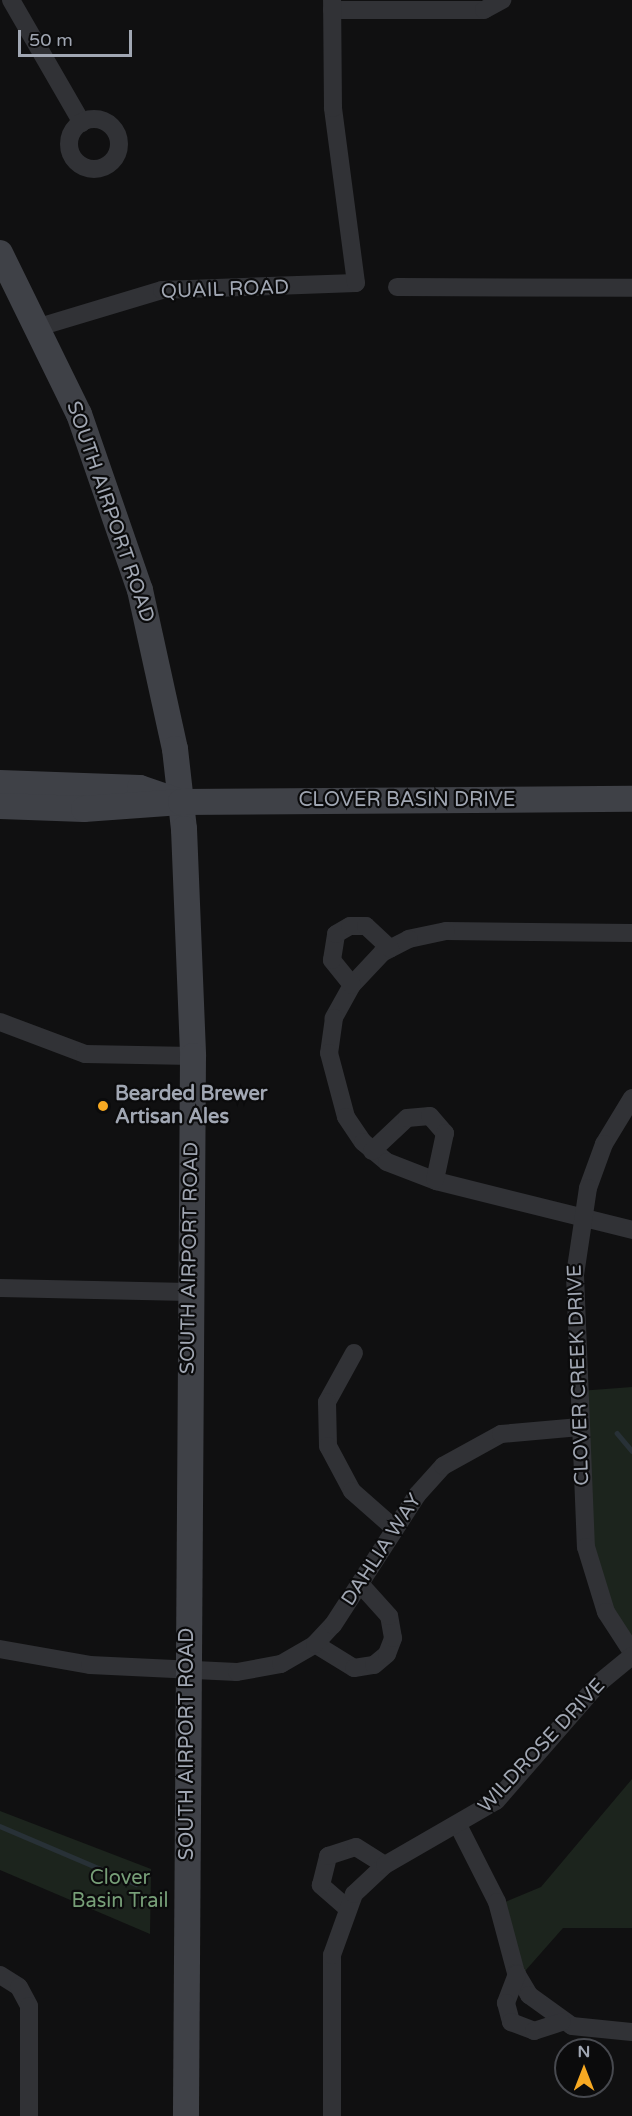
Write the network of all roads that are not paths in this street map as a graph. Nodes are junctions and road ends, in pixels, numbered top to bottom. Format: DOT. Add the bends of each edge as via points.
graph roads {
  1 [pos="11,0"];
  2 [pos="502,0"];
  3 [pos="332,5"];
  4 [pos="82,123"];
  5 [pos="0,253"];
  6 [pos="397,287"];
  7 [pos="632,288"];
  8 [pos="39,327"];
  9 [pos="0,783"];
  10 [pos="632,799"];
  11 [pos="181,802"];
  12 [pos="0,806"];
  13 [pos="632,933"];
  14 [pos="390,948"];
  15 [pos="352,985"];
  16 [pos="0,1022"];
  17 [pos="193,1056"];
  18 [pos="632,1098"];
  19 [pos="372,1151"];
  20 [pos="435,1180"];
  21 [pos="581,1217"];
  22 [pos="632,1230"];
  23 [pos="0,1288"];
  24 [pos="189,1292"];
  25 [pos="354,1353"];
  26 [pos="580,1427"];
  27 [pos="394,1528"];
  28 [pos="361,1585"];
  29 [pos="315,1644"];
  30 [pos="0,1649"];
  31 [pos="632,1654"];
  32 [pos="186,1669"];
  33 [pos="459,1827"];
  34 [pos="385,1865"];
  35 [pos="347,1908"];
  36 [pos="516,1974"];
  37 [pos="0,1975"];
  38 [pos="562,2022"];
  39 [pos="632,2032"];
  40 [pos="29,2116"];
  41 [pos="186,2116"];
  42 [pos="332,2116"];
  1 -- 4 [label="street"];
  2 -- 3 [label="street" via="479,10"];
  3 -- 8 [label="street, QUAIL ROAD" via="334,121 357,281 346,286 162,290"];
  5 -- 8 [label="main road, SOUTH AIRPORT ROAD"];
  6 -- 7 [label="street"];
  8 -- 11 [label="main road, SOUTH AIRPORT ROAD" via="79,414 140,590 161,676"];
  9 -- 11 [label="main road, CLOVER BASIN DRIVE" via="140,788"];
  10 -- 11 [label="main road, CLOVER BASIN DRIVE"];
  11 -- 12 [label="main road, CLOVER BASIN DRIVE" via="84,809"];
  11 -- 17 [label="main road, SOUTH AIRPORT ROAD" via="190,900"];
  13 -- 14 [label="street" via="439,932"];
  14 -- 15 [label="street"];
  14 -- 15 [label="street" via="366,926 350,926 336,934 332,960"];
  15 -- 19 [label="street" via="332,1023 330,1068 346,1117"];
  16 -- 17 [label="street" via="85,1054"];
  17 -- 24 [label="main road, SOUTH AIRPORT ROAD"];
  18 -- 21 [label="street, CLOVER CREEK DRIVE" via="599,1155"];
  19 -- 20 [label="street"];
  19 -- 20 [label="street" via="409,1117 430,1116 446,1133"];
  20 -- 21 [label="street"];
  21 -- 22 [label="street"];
  21 -- 26 [label="street, CLOVER CREEK DRIVE" via="575,1275"];
  23 -- 24 [label="street"];
  24 -- 32 [label="main road, SOUTH AIRPORT ROAD"];
  25 -- 27 [label="street" via="327,1402 328,1446 351,1491"];
  26 -- 27 [label="street, DAHLIA WAY" via="524,1430 476,1445 430,1478"];
  26 -- 31 [label="street, CLOVER CREEK DRIVE" via="588,1559 606,1612"];
  27 -- 28 [label="street, DAHLIA WAY"];
  28 -- 29 [label="street, DAHLIA WAY"];
  28 -- 29 [label="street" via="389,1616 393,1638 387,1654 377,1664 357,1668 339,1663"];
  29 -- 32 [label="street, DAHLIA WAY" via="271,1667 237,1672"];
  30 -- 32 [label="street, DAHLIA WAY" via="65,1664"];
  31 -- 33 [label="street, WILDROSE DRIVE" via="599,1683 496,1801"];
  32 -- 41 [label="main road, SOUTH AIRPORT ROAD"];
  33 -- 34 [label="street, WILDROSE DRIVE"];
  33 -- 36 [label="street" via="497,1902"];
  34 -- 35 [label="street, WILDROSE DRIVE" via="359,1888"];
  34 -- 35 [label="street" via="356,1847 328,1856 321,1885"];
  35 -- 42 [label="street, WILDROSE DRIVE" via="332,1955"];
  36 -- 38 [label="street" via="533,2000"];
  36 -- 38 [label="street" via="506,2004 512,2022 534,2031"];
  37 -- 40 [label="street" via="19,1987 29,2006"];
  38 -- 39 [label="street" via="586,2030"];
}
